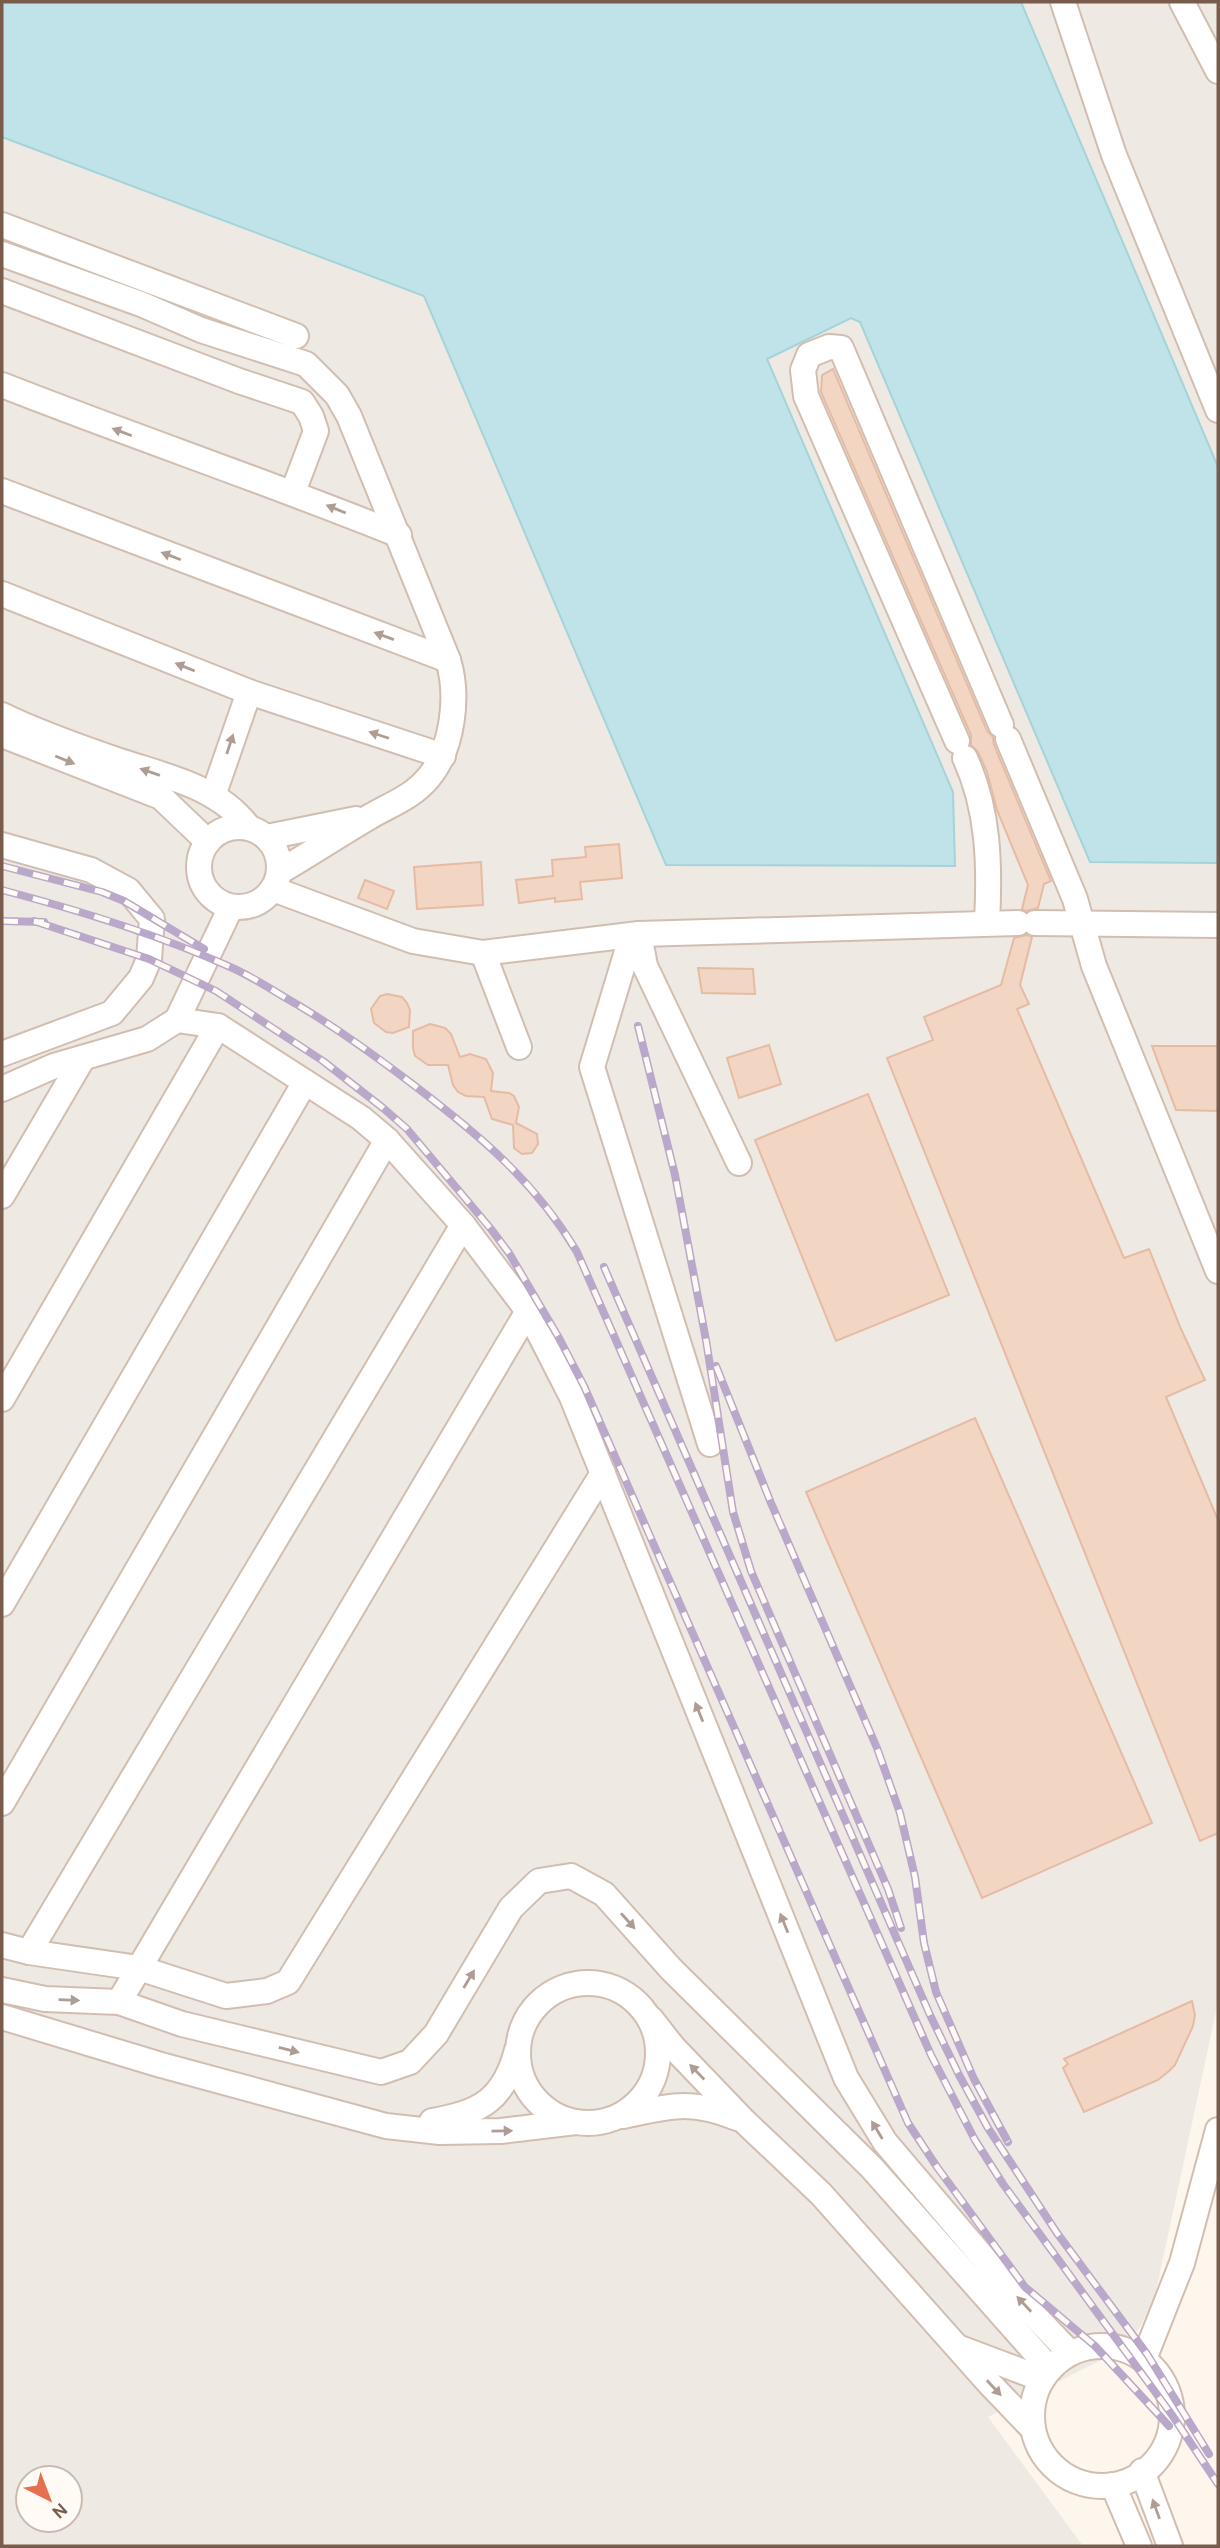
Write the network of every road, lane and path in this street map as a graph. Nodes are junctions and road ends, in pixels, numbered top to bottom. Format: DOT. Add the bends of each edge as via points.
graph roads {
  1 [pos="1063,2"];
  2 [pos="1188,6"];
  3 [pos="1218,71"];
  4 [pos="2,225"];
  5 [pos="2,254"];
  6 [pos="2,291"];
  7 [pos="296,336"];
  8 [pos="2,386"];
  9 [pos="1218,410"];
  10 [pos="2,491"];
  11 [pos="293,492"];
  12 [pos="399,535"];
  13 [pos="2,594"];
  14 [pos="448,660"];
  15 [pos="249,692"];
  16 [pos="2,715"];
  17 [pos="2,735"];
  18 [pos="443,756"];
  19 [pos="213,796"];
  20 [pos="370,816"];
  21 [pos="258,832"];
  22 [pos="208,842"];
  23 [pos="2,845"];
  24 [pos="276,881"];
  25 [pos="231,907"];
  26 [pos="987,922"];
  27 [pos="1083,924"];
  28 [pos="1218,925"];
  29 [pos="636,934"];
  30 [pos="483,953"];
  31 [pos="177,1020"];
  32 [pos="218,1026"];
  33 [pos="519,1047"];
  34 [pos="2,1054"];
  35 [pos="83,1058"];
  36 [pos="305,1082"];
  37 [pos="2,1089"];
  38 [pos="387,1140"];
  39 [pos="739,1163"];
  40 [pos="2,1196"];
  41 [pos="463,1225"];
  42 [pos="1218,1271"];
  43 [pos="528,1311"];
  44 [pos="2,1399"];
  45 [pos="710,1444"];
  46 [pos="603,1473"];
  47 [pos="2,1604"];
  48 [pos="2,1803"];
  49 [pos="2,1945"];
  50 [pos="29,1952"];
  51 [pos="139,1968"];
  52 [pos="2,1990"];
  53 [pos="119,2002"];
  54 [pos="2,2017"];
  55 [pos="651,2019"];
  56 [pos="518,2049"];
  57 [pos="615,2118"];
  58 [pos="744,2121"];
  59 [pos="576,2122"];
  60 [pos="386,2126"];
  61 [pos="1218,2130"];
  62 [pos="956,2346"];
  63 [pos="1070,2353"];
  64 [pos="1144,2359"];
  65 [pos="1046,2374"];
  66 [pos="1033,2429"];
  67 [pos="1142,2471"];
  68 [pos="1113,2485"];
  69 [pos="1139,2546"];
  70 [pos="1170,2546"];
  1 -- 9 [label="street" via="1114,155"];
  2 -- 3 [label="street"];
  4 -- 7 [label="street"];
  5 -- 12 [label="street" via="306,365 324,380 349,416"];
  6 -- 11 [label="street" via="302,402 316,431"];
  11 -- 8 [label="street, one-way"];
  14 -- 10 [label="street, one-way"];
  12 -- 11 [label="street, one-way"];
  12 -- 14 [label="street"];
  15 -- 13 [label="street, one-way"];
  14 -- 18 [label="street" via="454,677 454,705"];
  18 -- 15 [label="street, one-way"];
  19 -- 15 [label="street, one-way"];
  19 -- 16 [label="street, one-way"];
  17 -- 22 [label="street, one-way" via="161,797"];
  18 -- 20 [label="street" via="429,779 408,797"];
  19 -- 21 [label="street"];
  20 -- 21 [label="street"];
  20 -- 24 [label="street"];
  21 -- 22 [label="street" via="226,829"];
  21 -- 24 [label="street" via="278,853"];
  22 -- 25 [label="street" via="200,858 200,876 208,893"];
  23 -- 34 [label="street" via="91,870 128,890 152,919 145,968 112,1013"];
  24 -- 25 [label="street" via="258,903"];
  24 -- 30 [label="street" via="413,941"];
  25 -- 31 [label="street"];
  26 -- 27 [label="street"];
  26 -- 27 [label="street" via="986,823 974,779 806,396 803,370 809,355 829,347 841,348"];
  26 -- 29 [label="street"];
  27 -- 28 [label="street"];
  27 -- 42 [label="street" via="1094,966"];
  29 -- 30 [label="street"];
  29 -- 39 [label="street" via="645,966"];
  29 -- 45 [label="street" via="592,1067"];
  30 -- 33 [label="street"];
  31 -- 32 [label="street"];
  31 -- 35 [label="street" via="147,1039"];
  32 -- 36 [label="street"];
  32 -- 44 [label="street"];
  35 -- 37 [label="street"];
  35 -- 40 [label="street"];
  36 -- 38 [label="street"];
  36 -- 47 [label="street"];
  38 -- 41 [label="street"];
  38 -- 48 [label="street"];
  41 -- 43 [label="street"];
  41 -- 50 [label="street"];
  43 -- 46 [label="street" via="572,1397"];
  43 -- 51 [label="street"];
  46 -- 51 [label="street" via="288,1982 267,1991 226,1996"];
  63 -- 46 [label="street, one-way" via="885,2142 846,2078"];
  49 -- 50 [label="street"];
  50 -- 51 [label="street"];
  51 -- 53 [label="street"];
  52 -- 53 [label="street, one-way" via="45,1998"];
  53 -- 65 [label="street, one-way" via="182,2025 381,2072 410,2062 436,2034 511,1908 539,1881 571,1876 604,1894 671,1969 872,2168"];
  54 -- 60 [label="street"];
  55 -- 56 [label="street" via="624,1992 600,1983 578,1983 556,1990 537,2004 524,2023"];
  55 -- 57 [label="street" via="658,2042 655,2076 635,2106"];
  58 -- 55 [label="street, one-way"];
  56 -- 59 [label="street" via="521,2074 533,2097 552,2114"];
  56 -- 60 [label="street" via="504,2085 477,2109 458,2117"];
  57 -- 58 [label="street" via="688,2104"];
  57 -- 59 [label="street"];
  58 -- 62 [label="street" via="821,2194"];
  60 -- 59 [label="street, one-way" via="440,2132 501,2131"];
  61 -- 64 [label="street" via="1182,2263"];
  62 -- 65 [label="street"];
  62 -- 66 [label="street, one-way"];
  63 -- 64 [label="street" via="1108,2346"];
  63 -- 65 [label="street"];
  64 -- 67 [label="street" via="1167,2390 1171,2428 1161,2452"];
  65 -- 66 [label="street" via="1033,2403"];
  66 -- 68 [label="street" via="1042,2453 1059,2472 1095,2486"];
  67 -- 68 [label="street"];
  70 -- 67 [label="street, one-way"];
  68 -- 69 [label="street"];
}
